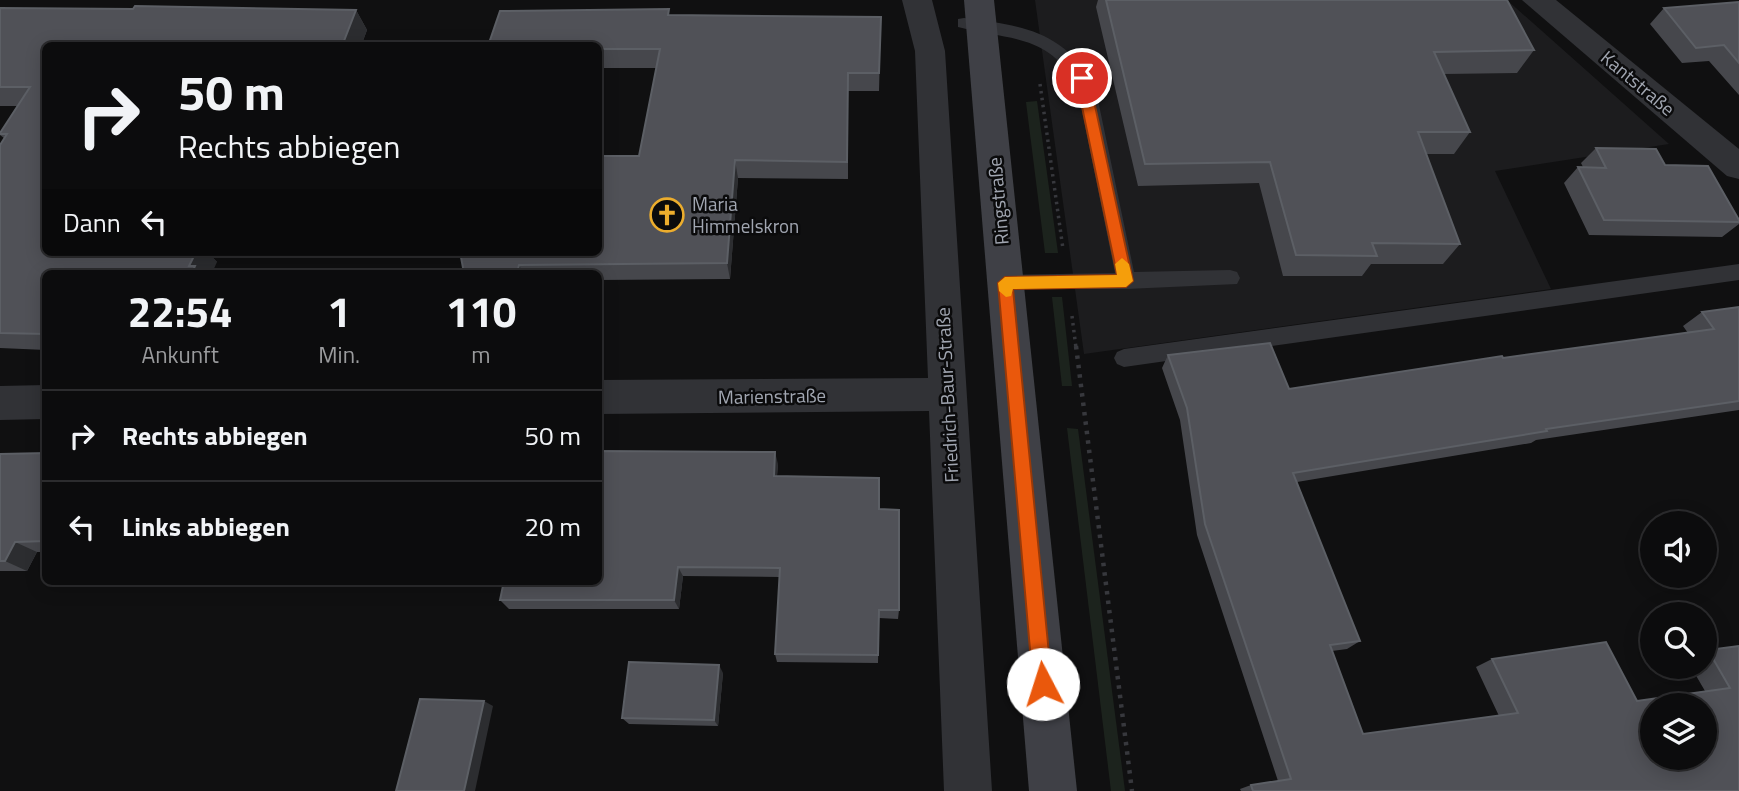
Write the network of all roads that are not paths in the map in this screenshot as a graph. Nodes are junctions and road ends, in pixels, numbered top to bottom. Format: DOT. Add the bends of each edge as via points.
graph roads {
  1 [pos="917,0"];
  2 [pos="1537,0"];
  3 [pos="970,12"];
  4 [pos="1739,167"];
  5 [pos="1739,272"];
  6 [pos="1230,278"];
  7 [pos="1126,281"];
  8 [pos="1005,283"];
  9 [pos="1124,358"];
  10 [pos="946,394"];
  11 [pos="602,397"];
  12 [pos="42,402"];
  13 [pos="0,403"];
  14 [pos="968,791"];
  15 [pos="1053,791"];
  1 -- 10 [label="street, Friedrich-Baur-Straße" via="929,51"];
  2 -- 4 [label="street, Kantstraße"];
  3 -- 7 [label="lane" via="1060,49 1086,86"];
  3 -- 8 [label="main road, Ringstraße" via="989,114"];
  5 -- 9 [label="lane"];
  6 -- 7 [label="lane"];
  7 -- 8 [label="lane"];
  8 -- 15 [label="main road, Ringstraße"];
  10 -- 11 [label="street, Marienstraße"];
  10 -- 14 [label="street, Friedrich-Baur-Straße"];
  12 -- 13 [label="street"];
}
